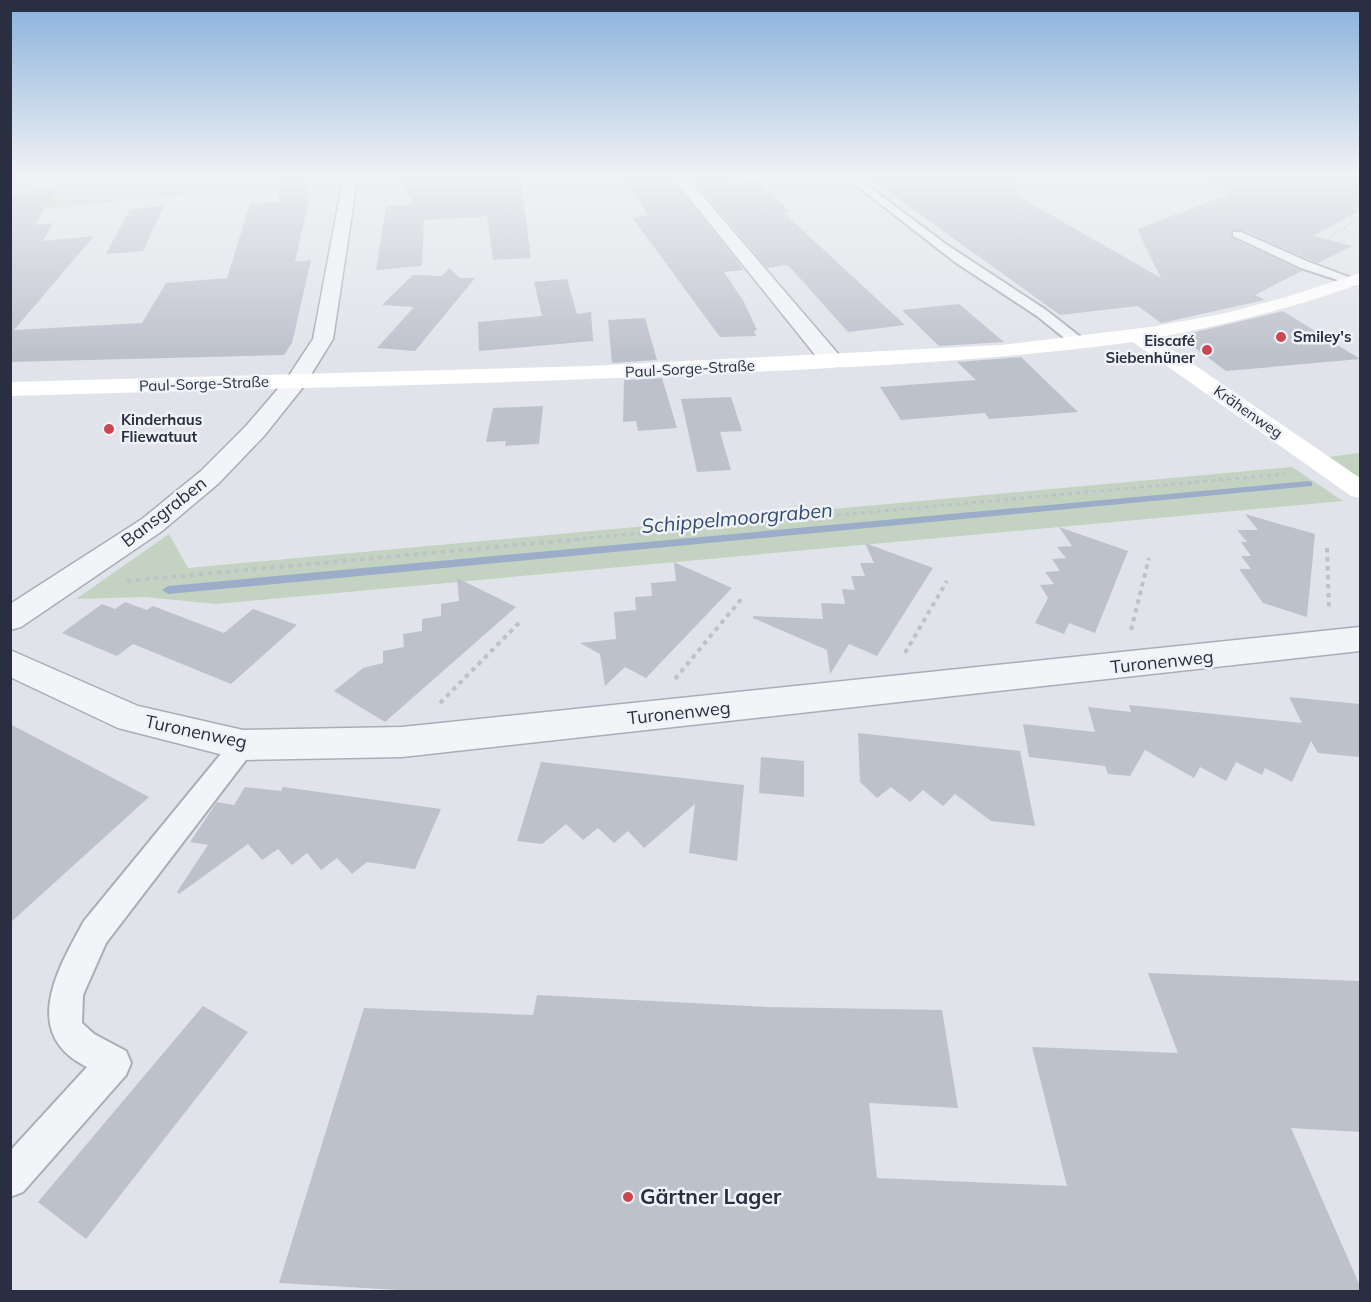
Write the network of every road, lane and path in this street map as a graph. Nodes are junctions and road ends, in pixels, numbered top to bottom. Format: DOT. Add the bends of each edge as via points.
graph roads {
  1 [pos="341,235"];
  2 [pos="727,235"];
  3 [pos="927,235"];
  4 [pos="1239,235"];
  5 [pos="1334,235"];
  6 [pos="27,241"];
  7 [pos="10,243"];
  8 [pos="1314,249"];
  9 [pos="1357,280"];
  10 [pos="1135,334"];
  11 [pos="1078,342"];
  12 [pos="832,361"];
  13 [pos="296,381"];
  14 [pos="10,390"];
  15 [pos="1332,470"];
  16 [pos="1360,490"];
  17 [pos="1327,548"];
  18 [pos="1149,558"];
  19 [pos="123,581"];
  20 [pos="946,581"];
  21 [pos="742,598"];
  22 [pos="10,619"];
  23 [pos="522,620"];
  24 [pos="1345,640"];
  25 [pos="10,662"];
  26 [pos="1121,666"];
  27 [pos="883,691"];
  28 [pos="643,717"];
  29 [pos="402,742"];
  30 [pos="243,745"];
  31 [pos="10,1179"];
  1 -- 13 [label="street, Bansgraben" via="323,339"];
  2 -- 12 [label="street"];
  3 -- 11 [label="lane" via="976,271 1016,294"];
  4 -- 9 [label="lane" via="1305,265"];
  5 -- 8 [label="path"];
  6 -- 7 [label="path"];
  9 -- 10 [label="street, Paul-Sorge-Straße" via="1273,308"];
  10 -- 11 [label="street, Paul-Sorge-Straße"];
  10 -- 15 [label="street, Krähenweg"];
  11 -- 12 [label="street, Paul-Sorge-Straße" via="1017,350"];
  12 -- 13 [label="street, Paul-Sorge-Straße" via="618,372"];
  13 -- 14 [label="street, Paul-Sorge-Straße"];
  13 -- 22 [label="street, Bansgraben" via="210,477 152,525"];
  15 -- 16 [label="street, Krähenweg"];
  15 -- 19 [label="path"];
  17 -- 24 [label="path"];
  18 -- 26 [label="path"];
  20 -- 27 [label="path"];
  21 -- 28 [label="path"];
  23 -- 29 [label="path"];
  24 -- 26 [label="street, Turonenweg"];
  25 -- 30 [label="street, Turonenweg" via="131,718"];
  26 -- 27 [label="street, Turonenweg"];
  27 -- 28 [label="street, Turonenweg"];
  28 -- 29 [label="street, Turonenweg"];
  29 -- 30 [label="street, Turonenweg"];
  30 -- 31 [label="lane" via="95,932 77,964 66,1003 68,1032 76,1042 114,1063"];
}
